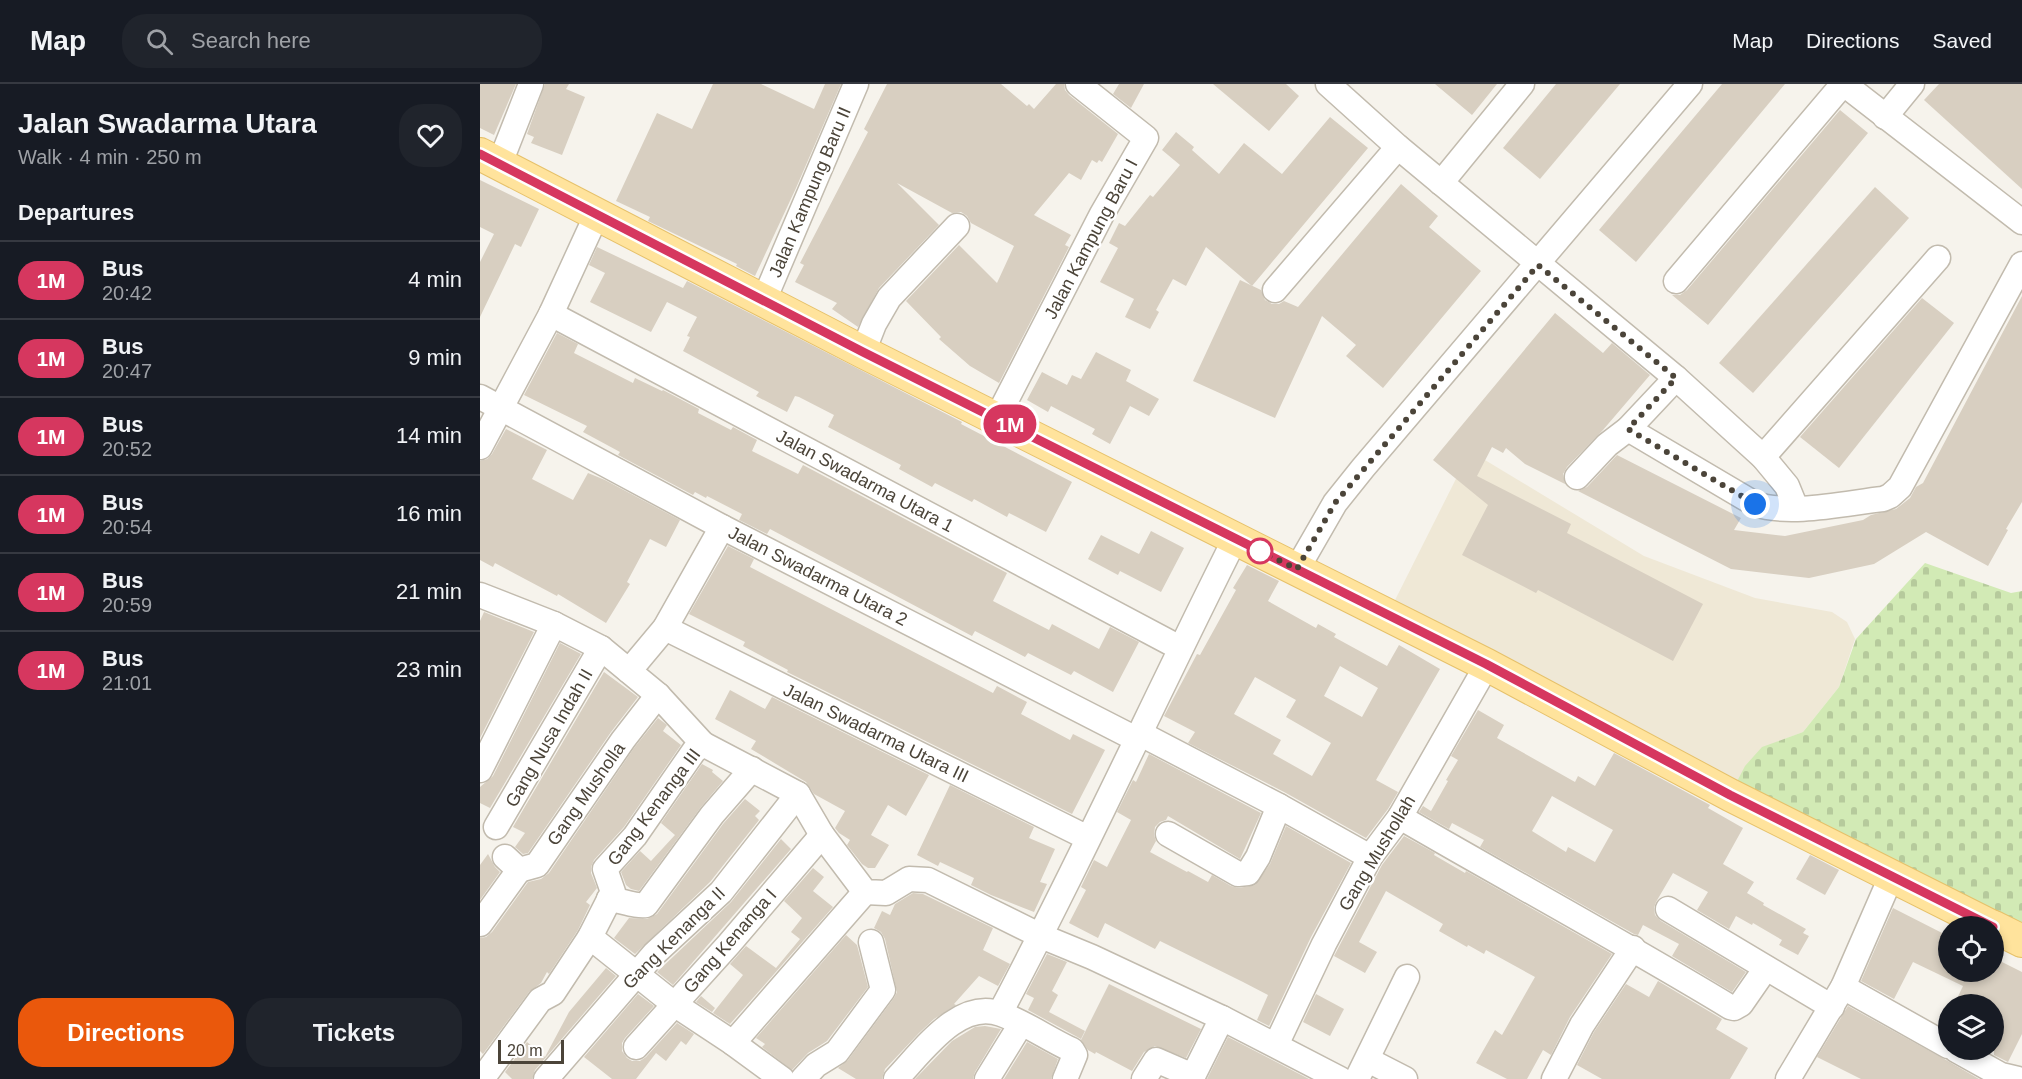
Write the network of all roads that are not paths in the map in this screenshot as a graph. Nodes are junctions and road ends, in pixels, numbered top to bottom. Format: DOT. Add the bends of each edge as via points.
graph roads {
  1 [pos="531,84"];
  2 [pos="856,84"];
  3 [pos="1078,84"];
  4 [pos="1328,84"];
  5 [pos="1522,84"];
  6 [pos="1690,84"];
  7 [pos="1844,84"];
  8 [pos="1912,84"];
  9 [pos="1885,117"];
  10 [pos="1398,147"];
  11 [pos="490,159"];
  12 [pos="1441,183"];
  13 [pos="597,214"];
  14 [pos="2022,222"];
  15 [pos="957,226"];
  16 [pos="1938,258"];
  17 [pos="2022,264"];
  18 [pos="1538,265"];
  19 [pos="1676,281"];
  20 [pos="1275,290"];
  21 [pos="764,300"];
  22 [pos="550,314"];
  23 [pos="863,352"];
  24 [pos="1676,378"];
  25 [pos="480,397"];
  26 [pos="501,409"];
  27 [pos="997,417"];
  28 [pos="1628,429"];
  29 [pos="480,447"];
  30 [pos="1763,457"];
  31 [pos="1577,477"];
  32 [pos="1796,508"];
  33 [pos="723,527"];
  34 [pos="1236,539"];
  35 [pos="1303,573"];
  36 [pos="480,595"];
  37 [pos="554,624"];
  38 [pos="665,628"];
  39 [pos="601,648"];
  40 [pos="1180,648"];
  41 [pos="1486,664"];
  42 [pos="629,671"];
  43 [pos="658,695"];
  44 [pos="1138,736"];
  45 [pos="703,744"];
  46 [pos="752,769"];
  47 [pos="480,770"];
  48 [pos="798,794"];
  49 [pos="1279,806"];
  50 [pos="1400,817"];
  51 [pos="496,827"];
  52 [pos="1168,834"];
  53 [pos="822,835"];
  54 [pos="1088,838"];
  55 [pos="1370,857"];
  56 [pos="1891,877"];
  57 [pos="865,892"];
  58 [pos="609,899"];
  59 [pos="1668,909"];
  60 [pos="1971,916"];
  61 [pos="480,924"];
  62 [pos="2004,932"];
  63 [pos="1041,936"];
  64 [pos="590,937"];
  65 [pos="2022,941"];
  66 [pos="871,942"];
  67 [pos="1633,948"];
  68 [pos="1766,968"];
  69 [pos="637,973"];
  70 [pos="1407,977"];
  71 [pos="1837,997"];
  72 [pos="674,1004"];
  73 [pos="999,1013"];
  74 [pos="1222,1018"];
  75 [pos="1021,1024"];
  76 [pos="1938,1042"];
  77 [pos="733,1043"];
  78 [pos="1276,1045"];
  79 [pos="636,1047"];
  80 [pos="1975,1060"];
  81 [pos="1362,1070"];
  82 [pos="488,1071"];
  83 [pos="1796,1076"];
  84 [pos="807,1078"];
  85 [pos="546,1079"];
  86 [pos="782,1079"];
  87 [pos="896,1079"];
  88 [pos="987,1079"];
  89 [pos="1065,1079"];
  90 [pos="1144,1079"];
  91 [pos="1340,1079"];
  92 [pos="1405,1079"];
  93 [pos="1554,1079"];
  94 [pos="2018,1079"];
  1 -- 11 [label="street"];
  2 -- 21 [label="street, Jalan Kampung Baru II"];
  3 -- 27 [label="street, Jalan Kampung Baru I" via="1146,138 1102,213"];
  4 -- 10 [label="street"];
  5 -- 12 [label="street"];
  6 -- 18 [label="street"];
  7 -- 9 [label="street"];
  7 -- 19 [label="street"];
  8 -- 9 [label="street"];
  9 -- 14 [label="street"];
  10 -- 12 [label="street"];
  10 -- 20 [label="street"];
  11 -- 13 [label="main road"];
  12 -- 18 [label="street"];
  13 -- 21 [label="main road"];
  13 -- 22 [label="street"];
  15 -- 23 [label="street" via="889,298"];
  16 -- 30 [label="street"];
  17 -- 32 [label="street" via="1900,486 1883,499"];
  18 -- 24 [label="street"];
  18 -- 35 [label="street" via="1363,468 1337,526"];
  21 -- 23 [label="main road"];
  22 -- 26 [label="street"];
  22 -- 40 [label="street, Jalan Swadarma Utara 1"];
  23 -- 27 [label="main road"];
  24 -- 28 [label="street"];
  24 -- 30 [label="street"];
  25 -- 26 [label="street, Jalan Swadarma Utara 2"];
  26 -- 29 [label="street"];
  26 -- 33 [label="street, Jalan Swadarma Utara 2"];
  27 -- 34 [label="main road"];
  28 -- 31 [label="street"];
  28 -- 32 [label="street" via="1755,504 1770,509"];
  30 -- 32 [label="street" via="1786,486"];
  33 -- 38 [label="street"];
  33 -- 44 [label="street, Jalan Swadarma Utara 2"];
  34 -- 35 [label="main road"];
  34 -- 40 [label="street"];
  35 -- 41 [label="main road"];
  36 -- 37 [label="street"];
  37 -- 39 [label="street"];
  37 -- 47 [label="street"];
  38 -- 42 [label="street"];
  38 -- 54 [label="street, Jalan Swadarma Utara III"];
  39 -- 42 [label="street"];
  39 -- 51 [label="street, Gang Nusa Indah II"];
  40 -- 44 [label="street"];
  41 -- 50 [label="street, Gang Mushollah"];
  41 -- 56 [label="main road"];
  42 -- 43 [label="street"];
  43 -- 45 [label="street"];
  43 -- 61 [label="street, Gang Musholla" via="537,865 512,864"];
  44 -- 49 [label="street, Jalan Swadarma Utara 2"];
  44 -- 54 [label="street"];
  45 -- 46 [label="street"];
  45 -- 58 [label="street, Gang Kenanga III" via="694,751 635,836 605,869 613,892"];
  46 -- 48 [label="street"];
  46 -- 58 [label="street" via="712,815 646,905"];
  48 -- 53 [label="street"];
  48 -- 69 [label="street, Gang Kenanga II" via="721,892"];
  49 -- 52 [label="street" via="1248,873 1238,874"];
  49 -- 55 [label="street, Jalan Swadarma Utara 2"];
  50 -- 55 [label="street, Gang Mushollah"];
  50 -- 67 [label="street"];
  53 -- 57 [label="street"];
  53 -- 72 [label="street, Gang Kenanga I"];
  54 -- 63 [label="street"];
  55 -- 78 [label="street, Gang Mushollah"];
  56 -- 60 [label="main road"];
  56 -- 71 [label="street"];
  57 -- 63 [label="street" via="886,893 909,879 928,880"];
  57 -- 77 [label="street"];
  58 -- 64 [label="street"];
  59 -- 68 [label="street"];
  62 -- 65 [label="main road"];
  63 -- 73 [label="street"];
  63 -- 74 [label="street"];
  64 -- 69 [label="street"];
  64 -- 82 [label="street" via="553,993 540,1000"];
  66 -- 84 [label="street" via="883,990 837,1052 816,1065"];
  67 -- 68 [label="street" via="1734,1008"];
  67 -- 93 [label="street" via="1582,1025"];
  68 -- 71 [label="street"];
  69 -- 72 [label="street"];
  69 -- 85 [label="street, Gang Kenanga II"];
  70 -- 81 [label="street"];
  71 -- 76 [label="street"];
  71 -- 83 [label="street"];
  72 -- 77 [label="street"];
  72 -- 79 [label="street, Gang Kenanga I"];
  73 -- 75 [label="street"];
  73 -- 87 [label="street" via="975,1010 950,1023"];
  74 -- 78 [label="street"];
  74 -- 90 [label="street" via="1193,1076 1156,1059"];
  75 -- 88 [label="street"];
  75 -- 89 [label="street" via="1072,1050 1075,1055"];
  77 -- 86 [label="street"];
  78 -- 91 [label="street"];
  80 -- 94 [label="street"];
  81 -- 92 [label="street"];
}
